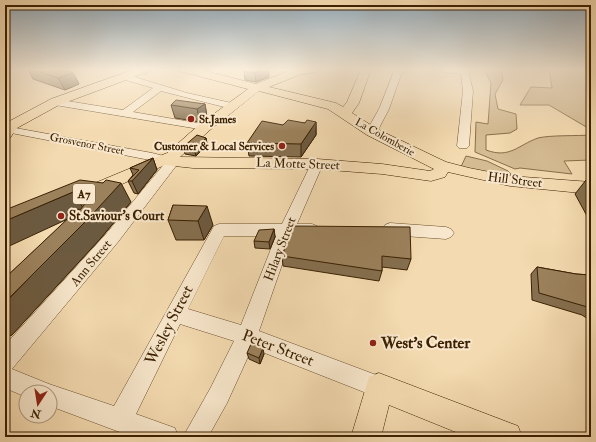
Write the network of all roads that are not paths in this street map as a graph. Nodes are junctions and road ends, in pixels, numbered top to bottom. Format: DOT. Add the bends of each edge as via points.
graph roads {
  1 [pos="89,90"];
  2 [pos="156,90"];
  3 [pos="165,90"];
  4 [pos="254,90"];
  5 [pos="263,90"];
  6 [pos="358,90"];
  7 [pos="391,90"];
  8 [pos="468,90"];
  9 [pos="55,102"];
  10 [pos="232,106"];
  11 [pos="124,114"];
  12 [pos="344,114"];
  13 [pos="205,127"];
  14 [pos="8,129"];
  15 [pos="372,132"];
  16 [pos="463,146"];
  17 [pos="168,161"];
  18 [pos="317,164"];
  19 [pos="436,171"];
  20 [pos="591,188"];
  21 [pos="77,197"];
  22 [pos="377,229"];
  23 [pos="286,230"];
  24 [pos="324,230"];
  25 [pos="446,234"];
  26 [pos="175,314"];
  27 [pos="247,336"];
  28 [pos="5,361"];
  29 [pos="5,376"];
  30 [pos="24,384"];
  31 [pos="379,387"];
  32 [pos="58,398"];
  33 [pos="120,420"];
  34 [pos="166,437"];
  35 [pos="195,437"];
  36 [pos="366,437"];
  37 [pos="507,437"];
  1 -- 9 [label="main road"];
  2 -- 11 [label="street"];
  3 -- 10 [label="street"];
  4 -- 10 [label="main road"];
  5 -- 12 [label="main road, La Colomberie" via="332,106"];
  6 -- 12 [label="main road" via="353,103"];
  7 -- 15 [label="street"];
  8 -- 16 [label="street"];
  9 -- 11 [label="street"];
  9 -- 14 [label="main road"];
  10 -- 13 [label="main road"];
  11 -- 13 [label="street"];
  12 -- 15 [label="main road, La Colomberie"];
  13 -- 17 [label="main road"];
  14 -- 17 [label="street, Grosvenor Street"];
  15 -- 19 [label="main road, La Colomberie"];
  17 -- 18 [label="main road, La Motte Street / A7"];
  17 -- 21 [label="main road, A7"];
  17 -- 28 [label="street, Ann Street" via="160,180"];
  18 -- 19 [label="main road, La Motte Street / A7"];
  18 -- 23 [label="street, Hilary Street"];
  19 -- 20 [label="main road, Hill Street"];
  22 -- 25 [label="street"];
  23 -- 24 [label="street"];
  23 -- 26 [label="street, Wesley Street" via="219,230"];
  23 -- 27 [label="street, Hilary Street"];
  26 -- 27 [label="street, Peter Street"];
  26 -- 33 [label="street, Wesley Street"];
  27 -- 31 [label="street, Peter Street"];
  27 -- 35 [label="street, Hilary Street" via="219,395"];
  29 -- 30 [label="street"];
  31 -- 36 [label="main road"];
  31 -- 37 [label="main road"];
  32 -- 33 [label="street"];
  33 -- 34 [label="street"];
}
